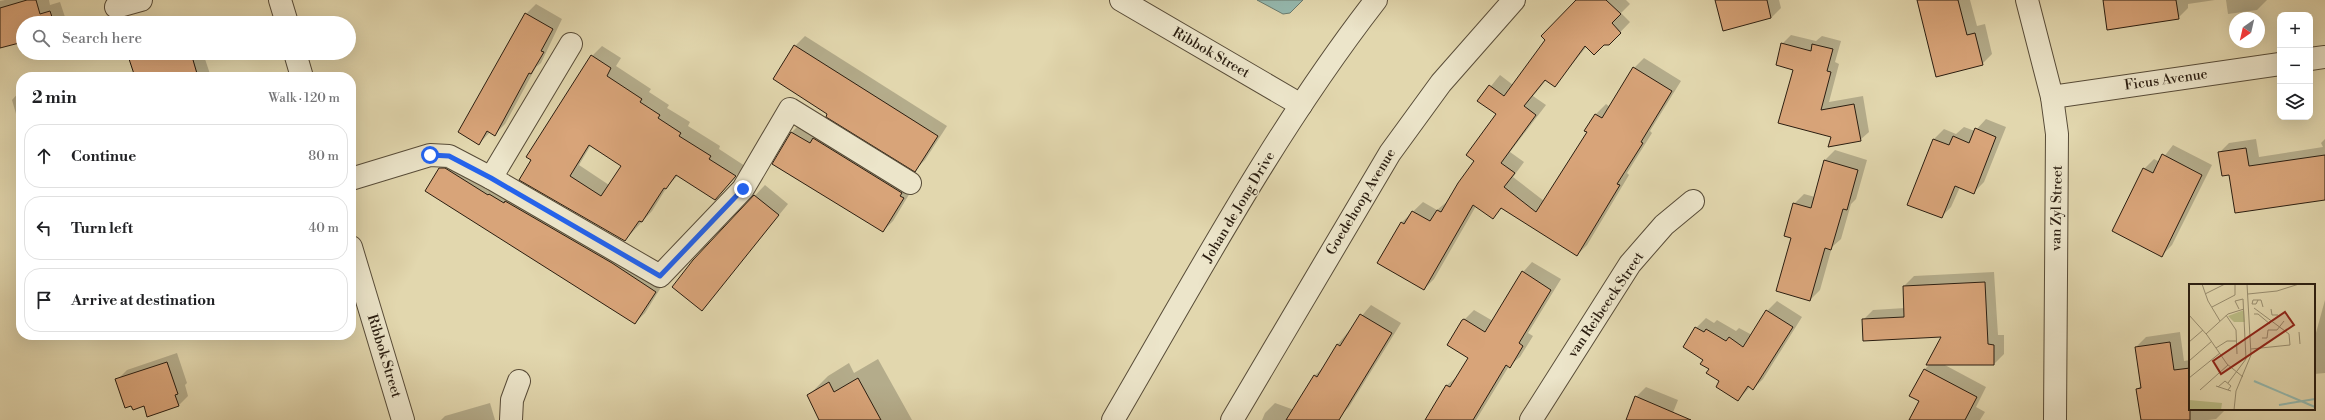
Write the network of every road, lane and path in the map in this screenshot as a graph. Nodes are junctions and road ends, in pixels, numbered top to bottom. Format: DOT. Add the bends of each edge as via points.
graph roads {
  1 [pos="141,0"];
  2 [pos="280,0"];
  3 [pos="1121,0"];
  4 [pos="1376,0"];
  5 [pos="1514,0"];
  6 [pos="2027,0"];
  7 [pos="116,7"];
  8 [pos="285,16"];
  9 [pos="571,44"];
  10 [pos="2325,57"];
  11 [pos="2313,59"];
  12 [pos="297,60"];
  13 [pos="2277,64"];
  14 [pos="301,72"];
  15 [pos="2052,97"];
  16 [pos="1301,105"];
  17 [pos="356,177"];
  18 [pos="491,178"];
  19 [pos="910,183"];
  20 [pos="1693,201"];
  21 [pos="356,264"];
  22 [pos="519,381"];
  23 [pos="403,420"];
  24 [pos="511,420"];
  25 [pos="1112,420"];
  26 [pos="1232,420"];
  27 [pos="1531,420"];
  28 [pos="2055,420"];
  1 -- 7 [label="street"];
  2 -- 8 [label="street"];
  3 -- 16 [label="street, Ribbok Street"];
  4 -- 16 [label="street, Johan de Jong Drive"];
  5 -- 26 [label="street, Goedehoop Avenue" via="1441,83 1390,153"];
  6 -- 15 [label="street, van Zyl Street"];
  9 -- 18 [label="street"];
  10 -- 11 [label="street"];
  12 -- 14 [label="street"];
  13 -- 15 [label="street, Ficus Avenue"];
  15 -- 28 [label="street, van Zyl Street" via="2057,134"];
  16 -- 25 [label="street, Johan de Jong Drive"];
  17 -- 18 [label="street" via="430,155 449,156"];
  18 -- 19 [label="street" via="660,276 743,189 790,109"];
  20 -- 27 [label="street, van Reibeeck Street" via="1664,225 1630,264"];
  21 -- 23 [label="street, Ribbok Street"];
  22 -- 24 [label="street" via="512,400"];
}
